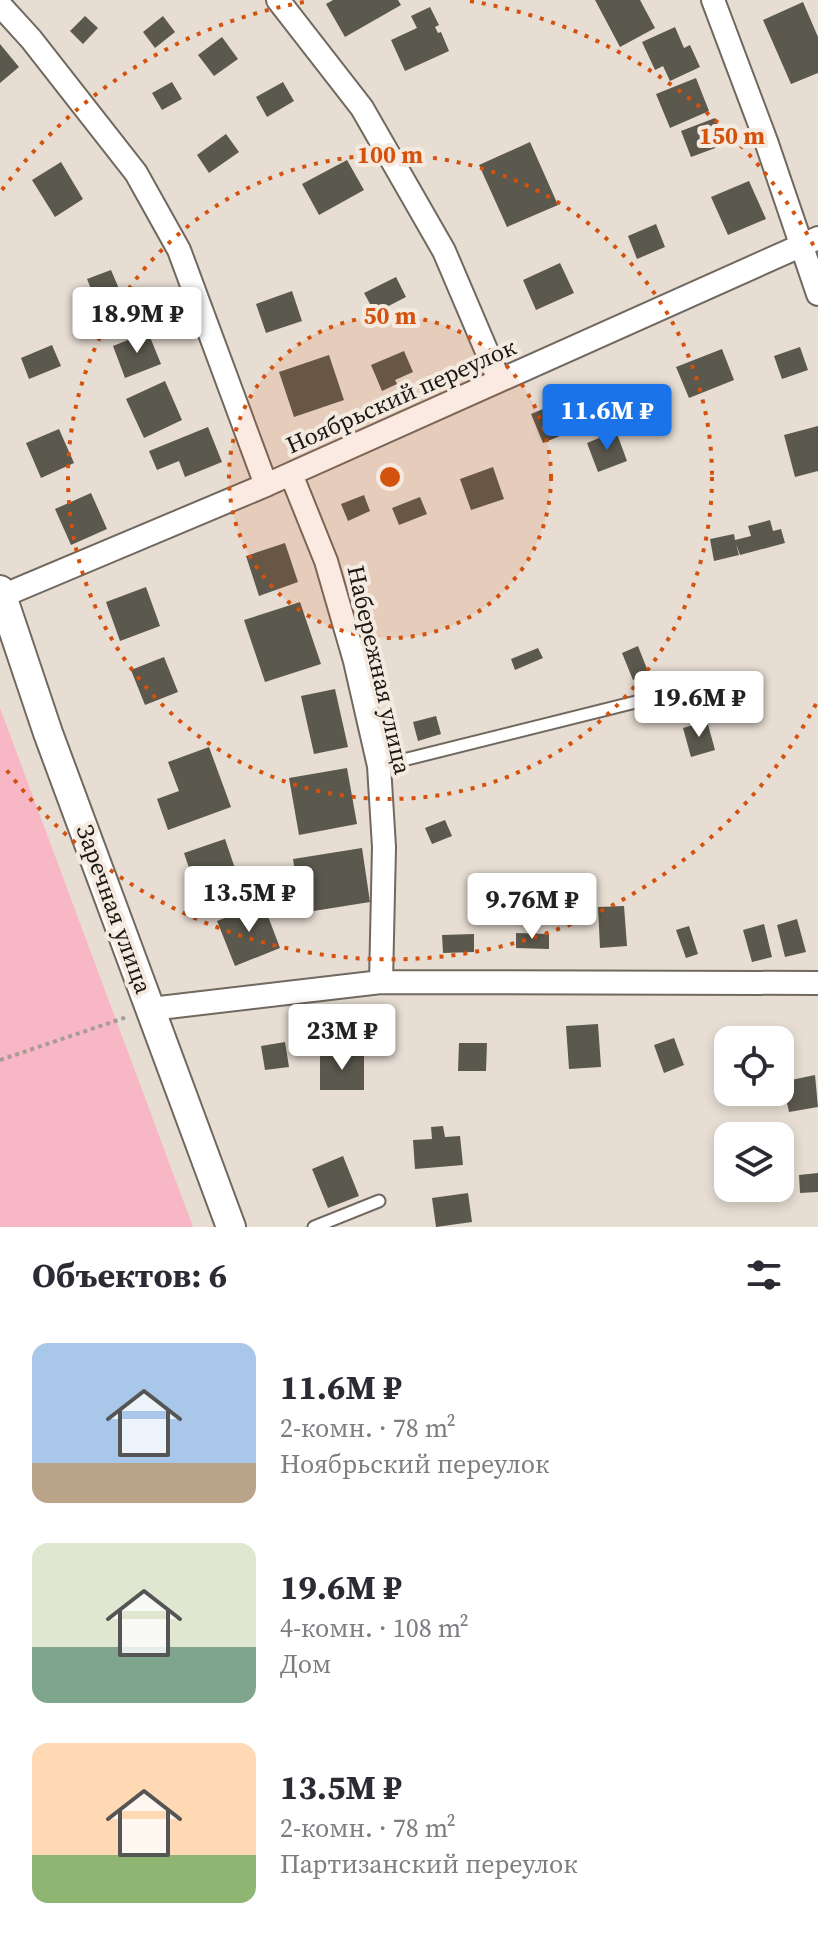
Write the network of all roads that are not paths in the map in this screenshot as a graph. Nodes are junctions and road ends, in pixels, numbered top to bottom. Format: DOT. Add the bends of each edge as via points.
graph roads {
  1 [pos="278,0"];
  2 [pos="713,0"];
  3 [pos="0,5"];
  4 [pos="810,242"];
  5 [pos="818,294"];
  6 [pos="499,380"];
  7 [pos="291,474"];
  8 [pos="266,485"];
  9 [pos="1,593"];
  10 [pos="684,690"];
  11 [pos="379,766"];
  12 [pos="381,982"];
  13 [pos="818,983"];
  14 [pos="151,1009"];
  15 [pos="379,1201"];
  16 [pos="231,1227"];
  17 [pos="314,1227"];
  1 -- 6 [label="street" via="362,108 444,251"];
  2 -- 4 [label="street"];
  3 -- 8 [label="street" via="136,173 179,250"];
  4 -- 5 [label="street"];
  4 -- 6 [label="street, Ноябрьский переулок"];
  6 -- 7 [label="street, Ноябрьский переулок"];
  7 -- 8 [label="street, Ноябрьский переулок"];
  7 -- 11 [label="street, Набережная улица" via="326,561"];
  8 -- 9 [label="street, Ноябрьский переулок"];
  9 -- 14 [label="street, Заречная улица"];
  10 -- 11 [label="lane"];
  11 -- 12 [label="street, Набережная улица" via="384,847"];
  12 -- 13 [label="street"];
  12 -- 14 [label="street"];
  14 -- 16 [label="street, Заречная улица"];
  15 -- 17 [label="lane"];
}
